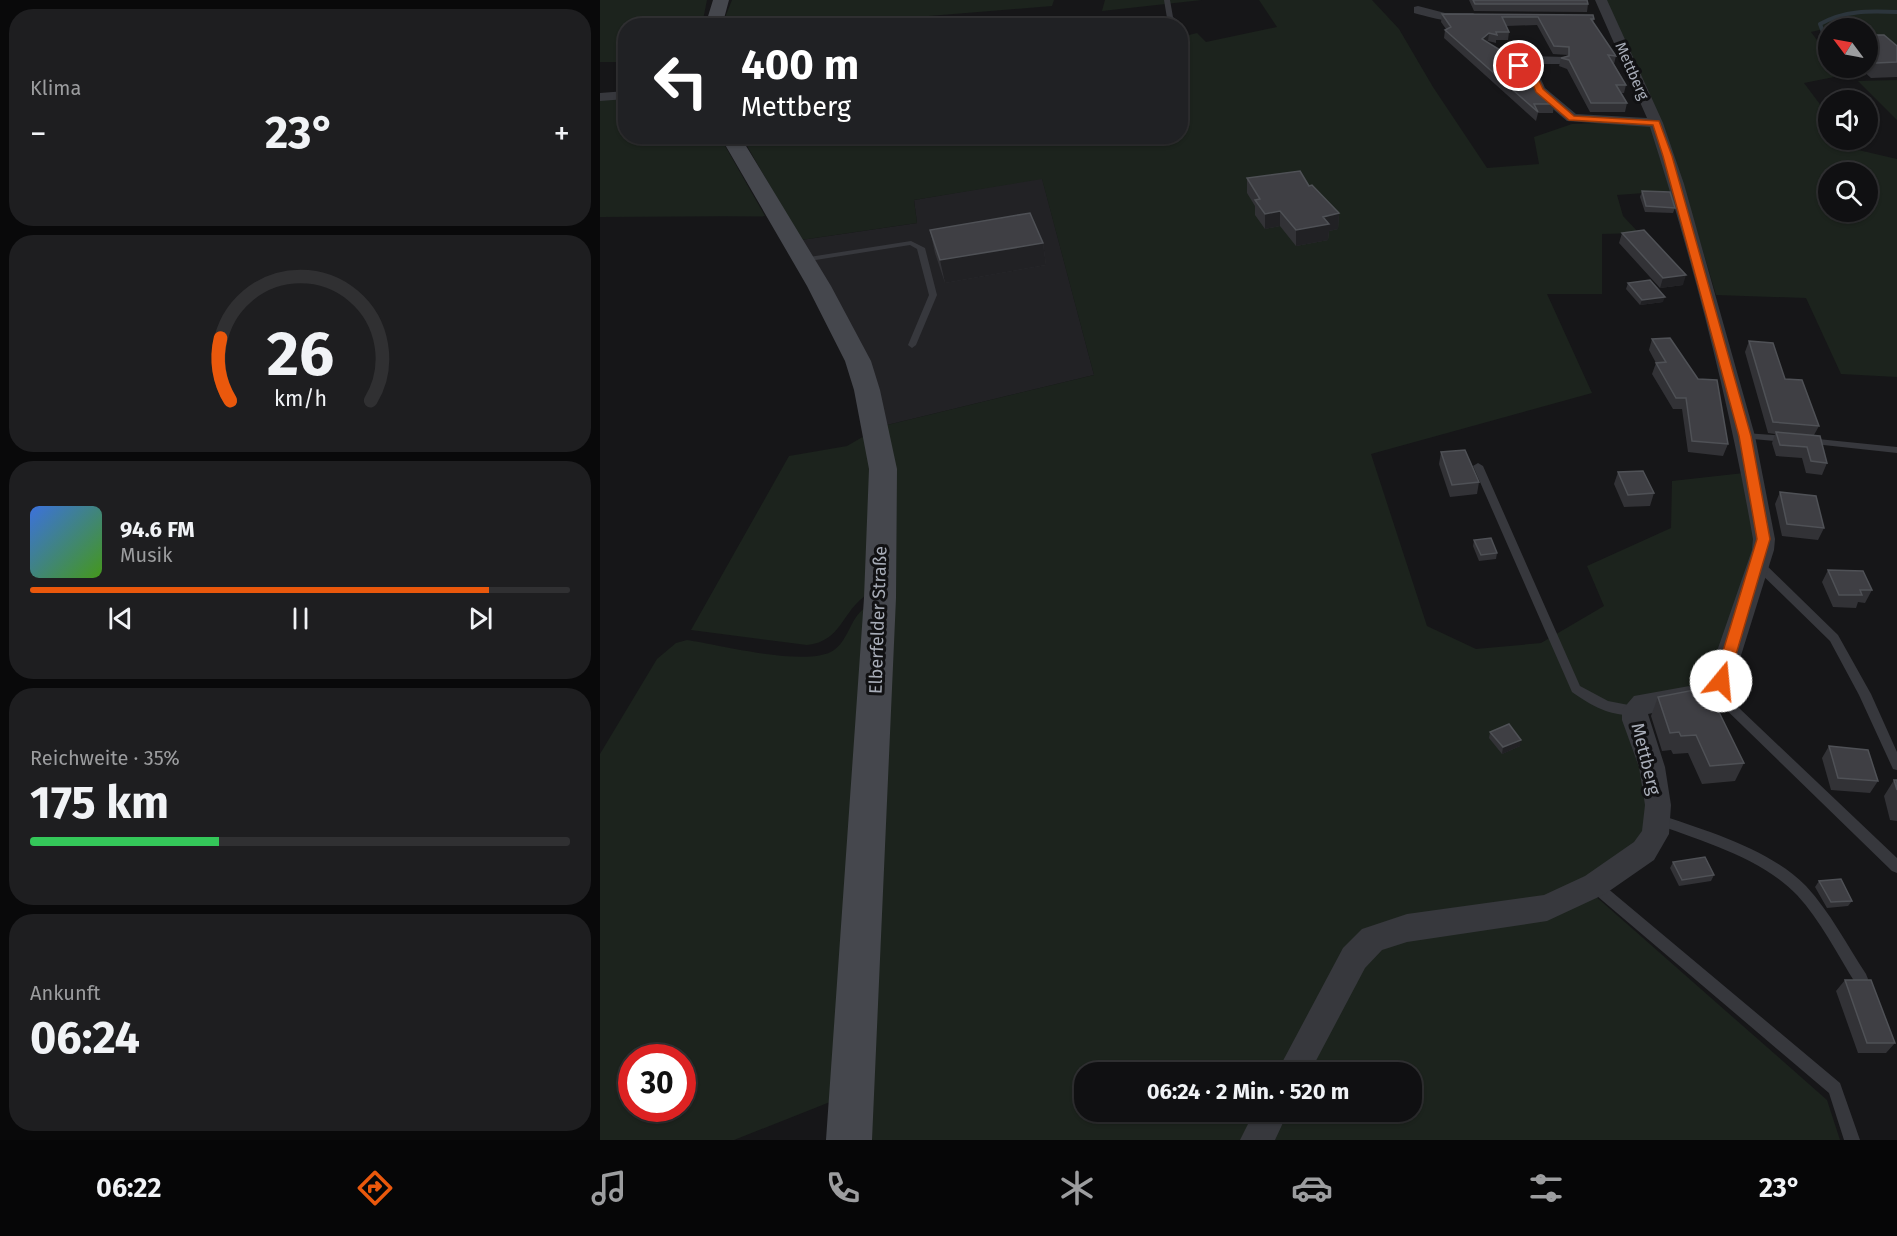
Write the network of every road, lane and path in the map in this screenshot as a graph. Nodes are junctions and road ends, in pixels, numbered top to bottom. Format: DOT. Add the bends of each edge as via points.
graph roads {
  1 [pos="721,0"];
  2 [pos="1167,0"];
  3 [pos="1600,0"];
  4 [pos="1418,10"];
  5 [pos="1491,16"];
  6 [pos="715,18"];
  7 [pos="1170,18"];
  8 [pos="1561,60"];
  9 [pos="618,96"];
  10 [pos="600,97"];
  11 [pos="1656,123"];
  12 [pos="735,144"];
  13 [pos="803,260"];
  14 [pos="912,345"];
  15 [pos="1745,436"];
  16 [pos="1897,450"];
  17 [pos="1478,466"];
  18 [pos="1758,564"];
  19 [pos="1714,691"];
  20 [pos="1635,710"];
  21 [pos="1897,765"];
  22 [pos="1657,818"];
  23 [pos="1897,867"];
  24 [pos="1594,885"];
  25 [pos="1861,979"];
  26 [pos="1298,1062"];
  27 [pos="1267,1122"];
  28 [pos="849,1140"];
  29 [pos="1257,1140"];
  30 [pos="1852,1140"];
  1 -- 6 [label="main road"];
  2 -- 7 [label="lane"];
  3 -- 11 [label="street, Mettberg" via="1604,18"];
  4 -- 5 [label="street" via="1445,17"];
  8 -- 11 [label="street, Mettberg" via="1512,61 1531,70 1539,90 1572,118"];
  9 -- 10 [label="street"];
  11 -- 15 [label="street, Mettberg"];
  12 -- 13 [label="main road, Elberfelder Straße"];
  13 -- 14 [label="lane" via="910,243 921,248 933,296"];
  13 -- 28 [label="main road, Elberfelder Straße" via="858,361 883,469 880,598"];
  15 -- 16 [label="lane"];
  15 -- 18 [label="street, Mettberg" via="1764,539"];
  17 -- 20 [label="lane" via="1576,689 1598,705"];
  18 -- 19 [label="street, Mettberg" via="1721,681"];
  18 -- 21 [label="lane" via="1834,638"];
  19 -- 20 [label="street, Mettberg" via="1643,703"];
  19 -- 23 [label="lane"];
  20 -- 22 [label="street, Mettberg" via="1652,766"];
  22 -- 24 [label="street, Mettberg" via="1655,834 1644,851"];
  22 -- 25 [label="lane" via="1748,854 1792,882 1824,921"];
  24 -- 26 [label="street, Mettberg" via="1547,908 1407,928 1372,939 1354,958"];
  24 -- 30 [label="lane" via="1835,1088"];
  27 -- 29 [label="street"];
}
